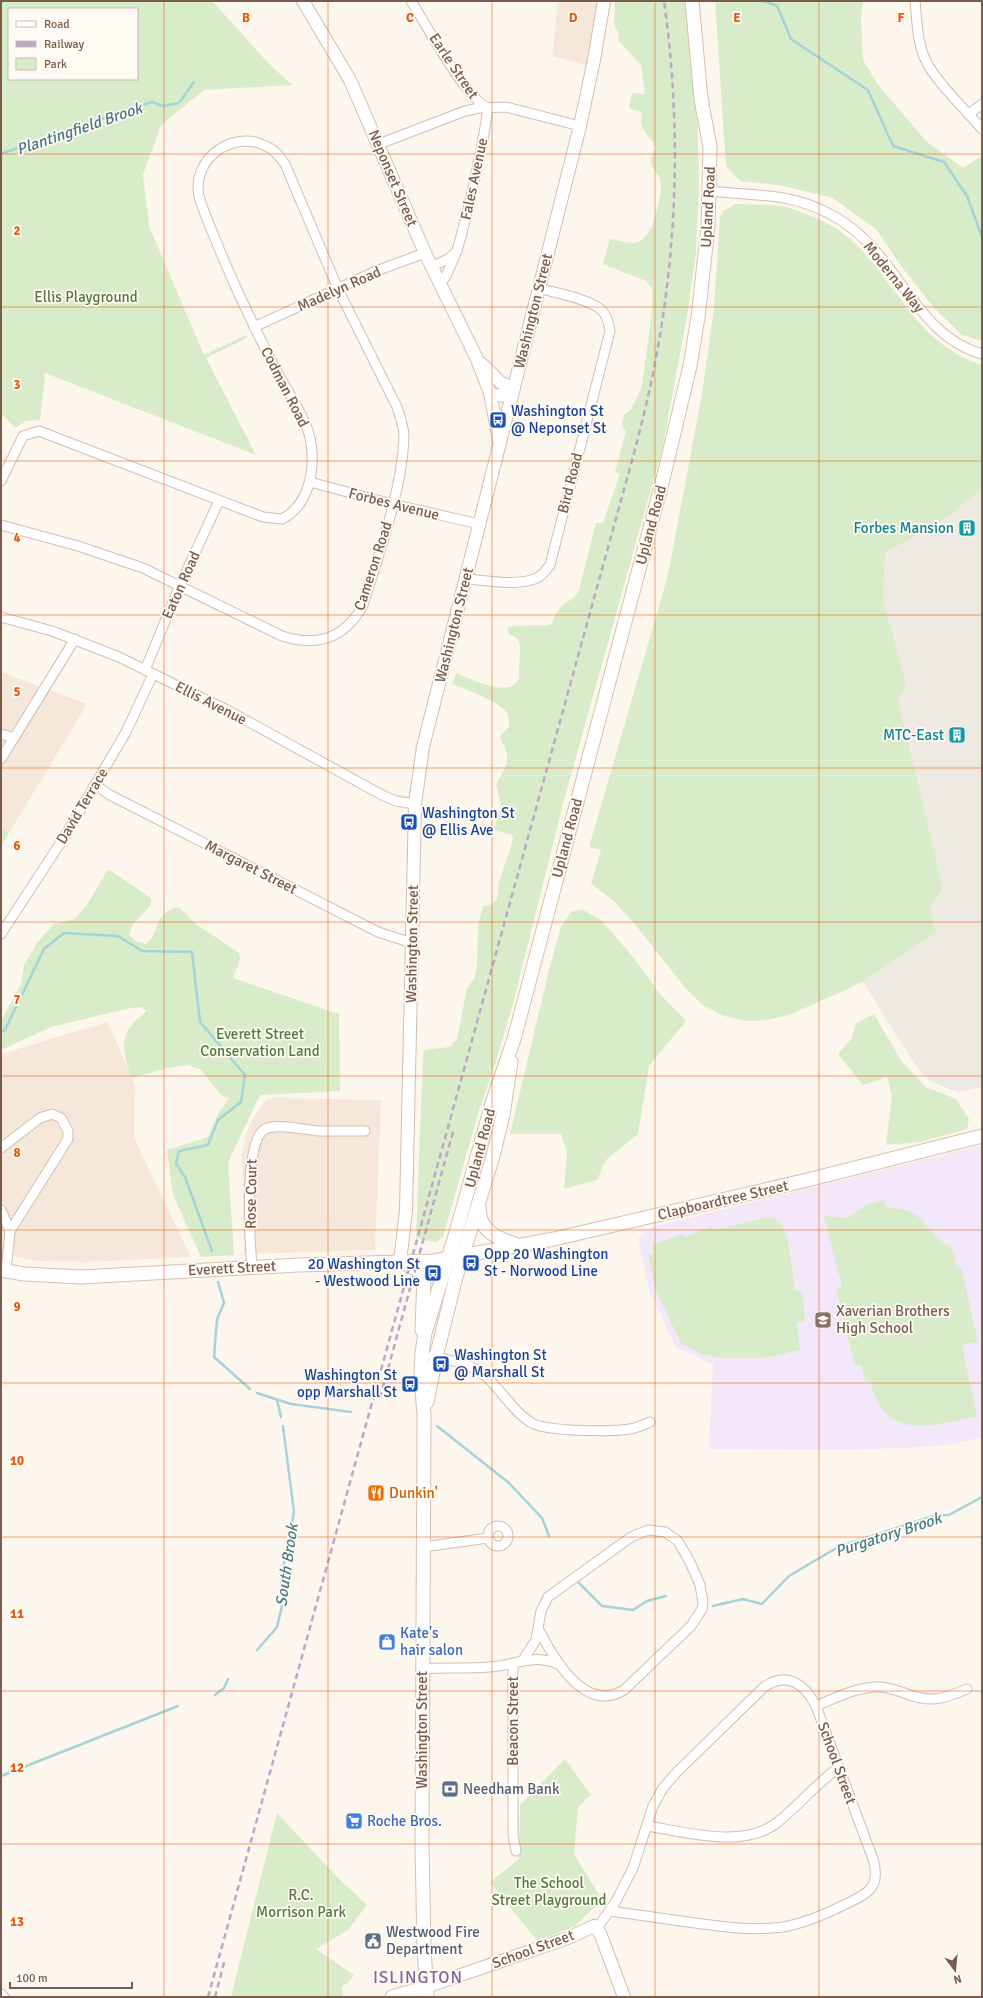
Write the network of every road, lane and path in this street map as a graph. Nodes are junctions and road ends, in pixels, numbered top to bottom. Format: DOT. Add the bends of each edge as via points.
graph roads {
  1 [pos="303,1"];
  2 [pos="411,1"];
  3 [pos="604,1"];
  4 [pos="692,1"];
  5 [pos="915,1"];
  6 [pos="982,104"];
  7 [pos="488,108"];
  8 [pos="969,114"];
  9 [pos="580,126"];
  10 [pos="982,129"];
  11 [pos="379,144"];
  12 [pos="710,191"];
  13 [pos="457,251"];
  14 [pos="425,253"];
  15 [pos="432,267"];
  16 [pos="440,284"];
  17 [pos="538,288"];
  18 [pos="338,289"];
  19 [pos="254,327"];
  20 [pos="982,354"];
  21 [pos="476,357"];
  22 [pos="513,392"];
  23 [pos="490,393"];
  24 [pos="500,445"];
  25 [pos="1,481"];
  26 [pos="310,482"];
  27 [pos="219,500"];
  28 [pos="392,504"];
  29 [pos="479,524"];
  30 [pos="1,525"];
  31 [pos="466,579"];
  32 [pos="180,585"];
  33 [pos="1,617"];
  34 [pos="75,639"];
  35 [pos="149,672"];
  36 [pos="1,734"];
  37 [pos="14,738"];
  38 [pos="1,759"];
  39 [pos="94,785"];
  40 [pos="415,804"];
  41 [pos="1,934"];
  42 [pos="412,943"];
  43 [pos="514,1039"];
  44 [pos="365,1131"];
  45 [pos="982,1136"];
  46 [pos="1,1148"];
  47 [pos="479,1204"];
  48 [pos="1,1210"];
  49 [pos="10,1231"];
  50 [pos="517,1245"];
  51 [pos="463,1256"];
  52 [pos="448,1259"];
  53 [pos="400,1262"];
  54 [pos="252,1268"];
  55 [pos="4,1271"];
  56 [pos="422,1353"];
  57 [pos="436,1357"];
  58 [pos="424,1415"];
  59 [pos="650,1422"];
  60 [pos="488,1538"];
  61 [pos="423,1547"];
  62 [pos="539,1630"];
  63 [pos="523,1660"];
  64 [pos="513,1663"];
  65 [pos="558,1664"];
  66 [pos="422,1670"];
  67 [pos="967,1689"];
  68 [pos="816,1706"];
  69 [pos="838,1768"];
  70 [pos="647,1826"];
  71 [pos="516,1851"];
  72 [pos="610,1911"];
  73 [pos="597,1928"];
  74 [pos="427,1992"];
  75 [pos="1,1994"];
  76 [pos="623,1996"];
  77 [pos="4,1997"];
  78 [pos="392,1997"];
  1 -- 11 [label="street, Neponset Street" via="350,80"];
  2 -- 7 [label="street, Earle Street" via="465,87 481,105"];
  3 -- 9 [label="street, Washington Street"];
  4 -- 12 [label="main road, Upland Road" via="701,99 710,147"];
  5 -- 8 [label="street" via="917,26 925,59 939,80"];
  6 -- 8 [label="street"];
  7 -- 9 [label="street" via="506,107"];
  7 -- 11 [label="street" via="465,111"];
  7 -- 13 [label="street, Fales Avenue" via="466,220"];
  8 -- 10 [label="street"];
  9 -- 17 [label="street, Washington Street"];
  11 -- 14 [label="street, Neponset Street"];
  12 -- 20 [label="street, Moderna Way" via="785,197 806,203 837,218 855,231 878,254 939,330 959,345"];
  12 -- 43 [label="main road, Upland Road" via="698,317 676,425"];
  13 -- 15 [label="street"];
  13 -- 16 [label="street, Fales Avenue"];
  14 -- 15 [label="street, Neponset Street"];
  14 -- 18 [label="street, Madelyn Road" via="376,271"];
  15 -- 16 [label="street, Neponset Street"];
  16 -- 21 [label="street, Neponset Street"];
  17 -- 22 [label="street, Washington Street"];
  17 -- 31 [label="street, Bird Road" via="600,308 606,316 610,331 550,564 538,578 529,580 511,582"];
  18 -- 19 [label="street, Madelyn Road"];
  18 -- 19 [label="street, Codman Road" via="297,189 277,153 268,146 246,141 222,147 206,161 200,173 199,194 229,273"];
  18 -- 28 [label="street, Cameron Road" via="397,407 402,423 404,436 397,490"];
  19 -- 26 [label="street, Codman Road" via="309,435 312,468"];
  21 -- 22 [label="street, Neponset Street" via="489,373"];
  21 -- 23 [label="street, Neponset Street"];
  22 -- 23 [label="street"];
  22 -- 24 [label="street, Washington Street"];
  23 -- 24 [label="street, Neponset Street"];
  24 -- 29 [label="street, Washington Street"];
  25 -- 27 [label="street, Codman Road" via="23,436 39,431"];
  26 -- 27 [label="street, Codman Road" via="296,509 282,519 263,517"];
  26 -- 28 [label="street, Forbes Avenue"];
  27 -- 32 [label="street, Eaton Road"];
  28 -- 29 [label="street, Forbes Avenue"];
  28 -- 32 [label="street, Cameron Road" via="363,605 357,617 334,635 320,640 298,641 282,636"];
  29 -- 31 [label="street, Washington Street"];
  30 -- 32 [label="street, Cameron Road" via="78,546 143,568"];
  31 -- 40 [label="street, Washington Street" via="423,747"];
  32 -- 35 [label="street, Eaton Road"];
  33 -- 34 [label="street, Ellis Avenue"];
  34 -- 35 [label="street, Ellis Avenue"];
  34 -- 37 [label="street"];
  35 -- 39 [label="street, David Terrace" via="126,732"];
  35 -- 40 [label="street, Ellis Avenue" via="229,711 382,795 396,801"];
  36 -- 37 [label="street"];
  37 -- 38 [label="street"];
  39 -- 41 [label="street, David Terrace" via="65,836"];
  39 -- 42 [label="street, Margaret Street" via="378,932"];
  40 -- 42 [label="street, Washington Street"];
  42 -- 53 [label="street, Washington Street" via="406,1210"];
  43 -- 47 [label="main road, Upland Road" via="503,1115"];
  43 -- 52 [label="main road, Upland Road" via="495,1095"];
  44 -- 54 [label="street, Rose Court" via="278,1127 266,1128 258,1135 251,1160"];
  45 -- 50 [label="main road, Clapboardtree Street" via="701,1205"];
  46 -- 49 [label="street" via="40,1118 52,1114 61,1118 68,1131 68,1139"];
  47 -- 50 [label="main road" via="481,1221 488,1231 499,1239"];
  47 -- 51 [label="main road, Upland Road"];
  48 -- 49 [label="street"];
  49 -- 55 [label="street"];
  50 -- 51 [label="main road, Clapboardtree Street"];
  51 -- 52 [label="main road, Everett Street"];
  51 -- 57 [label="main road, Washington Street"];
  52 -- 53 [label="main road, Everett Street"];
  52 -- 56 [label="main road, Washington Street" via="425,1333"];
  53 -- 54 [label="main road, Everett Street"];
  53 -- 56 [label="main road" via="419,1271 424,1278"];
  54 -- 55 [label="main road, Everett Street" via="81,1277"];
  56 -- 57 [label="street"];
  56 -- 58 [label="main road, Washington Street" via="421,1392"];
  57 -- 58 [label="main road, Washington Street"];
  57 -- 59 [label="street" via="469,1367 484,1375 518,1413 538,1426 554,1429 619,1430"];
  58 -- 61 [label="main road, Washington Street"];
  60 -- 61 [label="street"];
  61 -- 66 [label="main road, Washington Street"];
  62 -- 63 [label="street" via="533,1647"];
  62 -- 65 [label="street"];
  62 -- 65 [label="street" via="541,1611 548,1597 631,1537 648,1530 657,1530 672,1537 683,1548 700,1585 702,1609 691,1626 629,1684 615,1695 593,1695"];
  63 -- 64 [label="street"];
  63 -- 65 [label="street" via="541,1659"];
  64 -- 66 [label="street" via="489,1668"];
  64 -- 71 [label="street, Beacon Street" via="513,1835"];
  66 -- 74 [label="main road, Washington Street" via="422,1897"];
  67 -- 68 [label="street" via="946,1698 928,1700 890,1688 870,1687"];
  68 -- 69 [label="street, School Street"];
  68 -- 70 [label="street, School Street" via="806,1690 793,1682 778,1680 764,1687 666,1784 655,1801"];
  69 -- 70 [label="street" via="778,1822 751,1835 722,1837"];
  69 -- 72 [label="street, School Street" via="876,1867 875,1883 860,1897 808,1920 784,1927 759,1929 731,1928"];
  70 -- 72 [label="street, School Street" via="633,1868"];
  72 -- 73 [label="street, School Street"];
  73 -- 74 [label="street, School Street" via="591,1927"];
  73 -- 76 [label="street"];
  74 -- 78 [label="main road"];
  75 -- 77 [label="street"];
}
